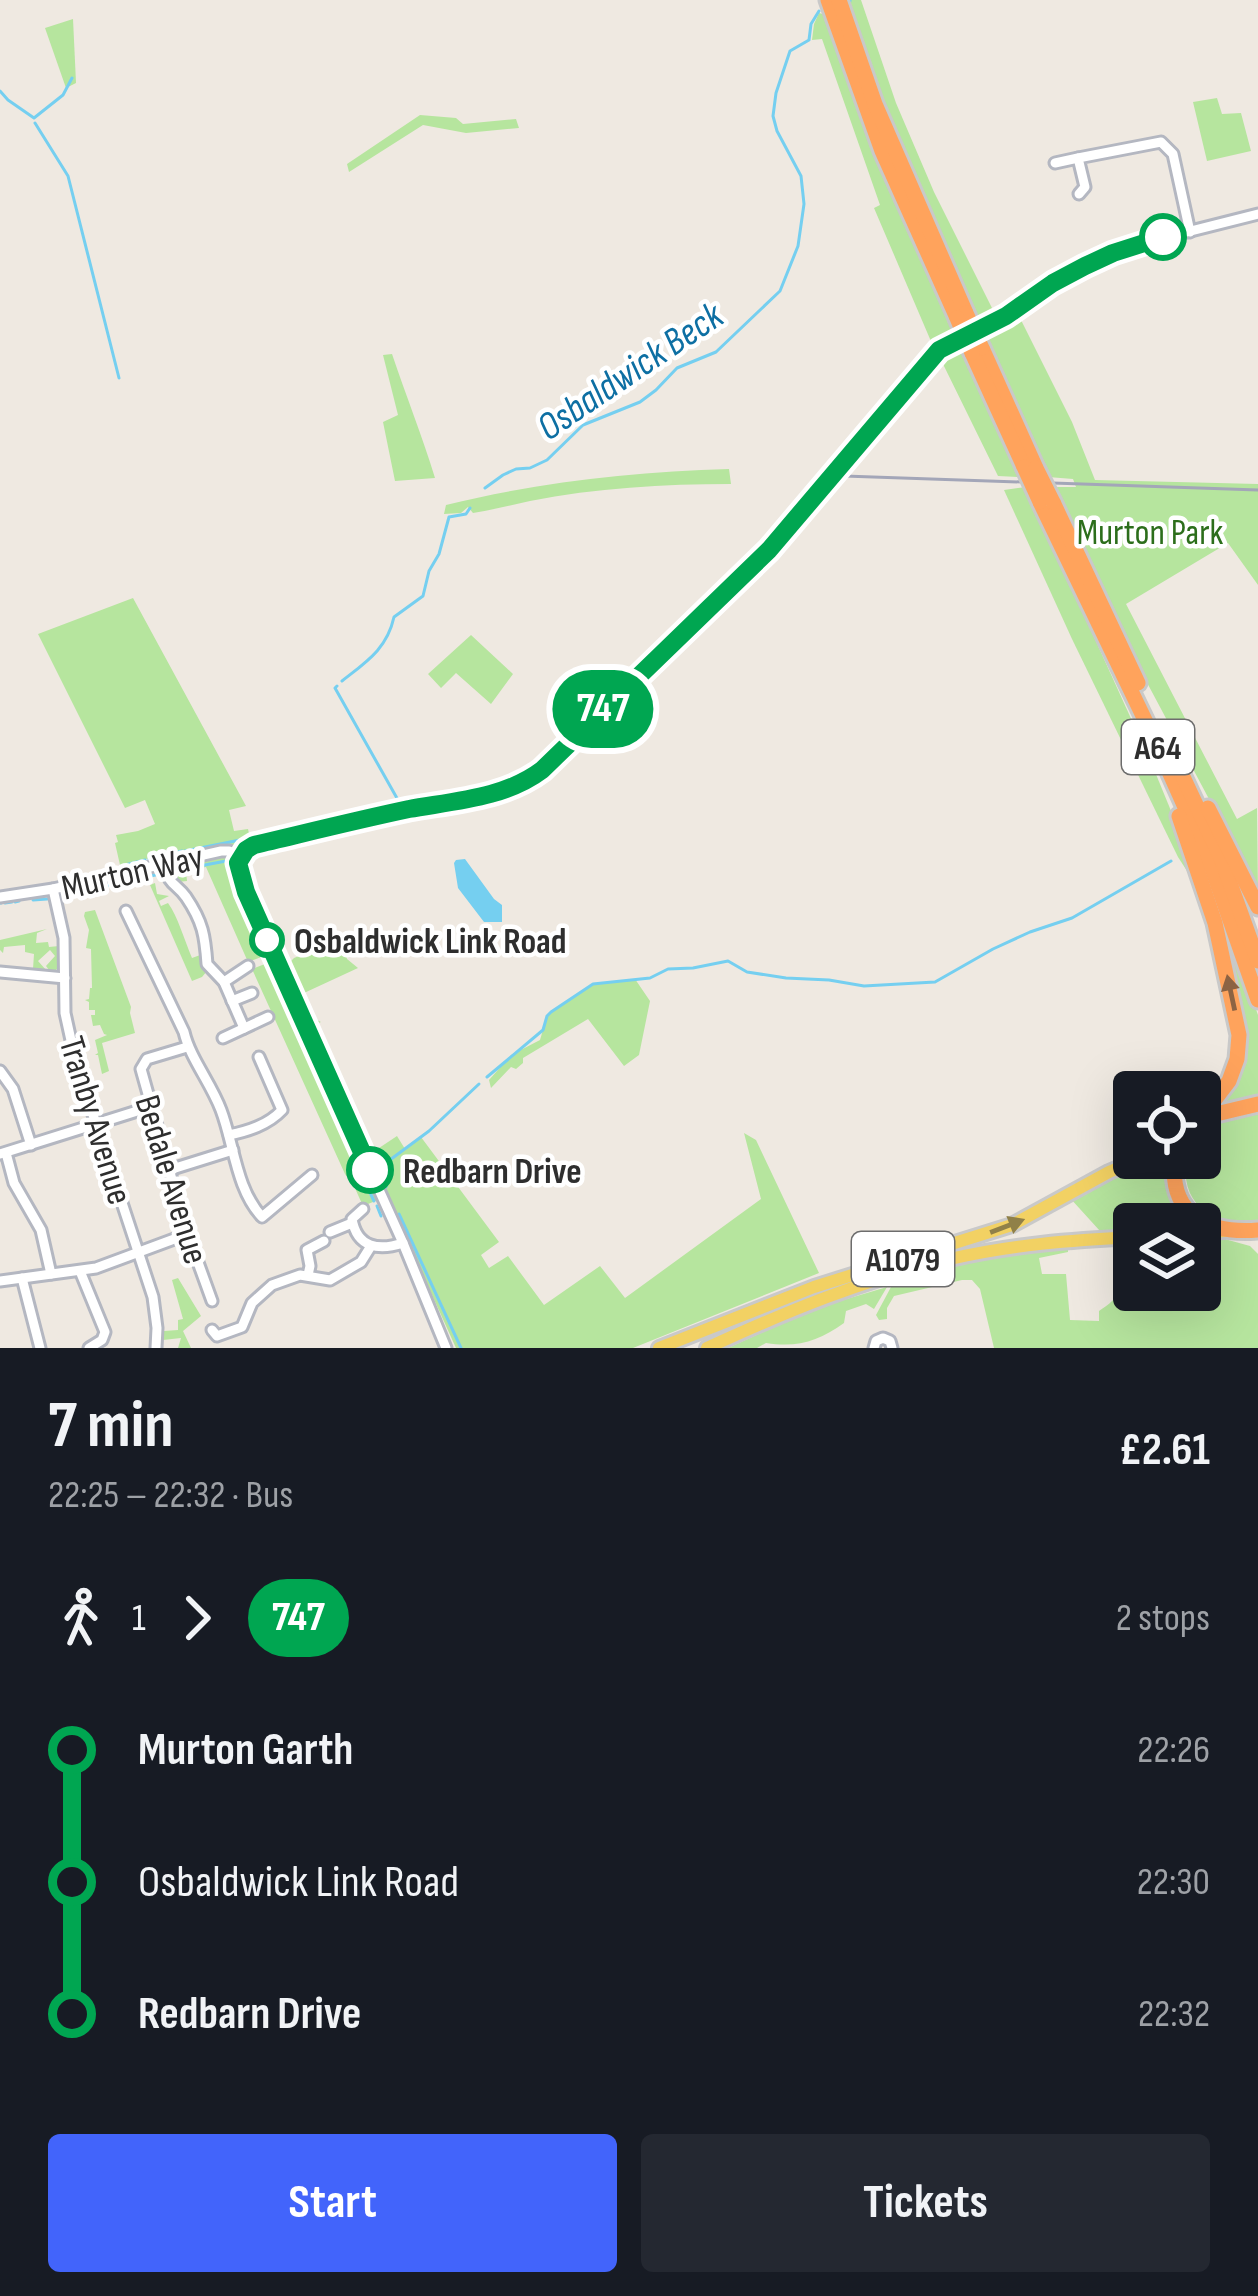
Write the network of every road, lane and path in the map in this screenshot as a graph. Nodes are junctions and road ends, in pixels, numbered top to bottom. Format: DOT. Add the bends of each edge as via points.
graph roads {
  1 [pos="828,0"];
  2 [pos="839,0"];
  3 [pos="1078,158"];
  4 [pos="1055,164"];
  5 [pos="1086,191"];
  6 [pos="1258,214"];
  7 [pos="1190,232"];
  8 [pos="961,315"];
  9 [pos="1047,502"];
  10 [pos="1133,695"];
  11 [pos="1175,757"];
  12 [pos="241,856"];
  13 [pos="166,870"];
  14 [pos="54,895"];
  15 [pos="0,898"];
  16 [pos="1258,908"];
  17 [pos="126,911"];
  18 [pos="1258,962"];
  19 [pos="248,967"];
  20 [pos="0,972"];
  21 [pos="65,978"];
  22 [pos="224,982"];
  23 [pos="252,993"];
  24 [pos="1258,1000"];
  25 [pos="232,1001"];
  26 [pos="268,1018"];
  27 [pos="244,1028"];
  28 [pos="223,1038"];
  29 [pos="187,1047"];
  30 [pos="264,1062"];
  31 [pos="0,1071"];
  32 [pos="1221,1095"];
  33 [pos="1258,1104"];
  34 [pos="150,1107"];
  35 [pos="282,1110"];
  36 [pos="1221,1113"];
  37 [pos="294,1117"];
  38 [pos="96,1125"];
  39 [pos="229,1135"];
  40 [pos="31,1145"];
  41 [pos="232,1150"];
  42 [pos="3,1153"];
  43 [pos="169,1170"];
  44 [pos="1113,1170"];
  45 [pos="306,1176"];
  46 [pos="1174,1179"];
  47 [pos="362,1209"];
  48 [pos="262,1217"];
  49 [pos="352,1223"];
  50 [pos="250,1228"];
  51 [pos="1258,1230"];
  52 [pos="1229,1231"];
  53 [pos="1221,1232"];
  54 [pos="184,1235"];
  55 [pos="1113,1239"];
  56 [pos="403,1243"];
  57 [pos="371,1246"];
  58 [pos="1258,1246"];
  59 [pos="139,1253"];
  60 [pos="80,1271"];
  61 [pos="51,1274"];
  62 [pos="308,1275"];
  63 [pos="22,1278"];
  64 [pos="0,1281"];
  65 [pos="212,1301"];
  66 [pos="212,1330"];
  67 [pos="40,1348"];
  68 [pos="89,1348"];
  69 [pos="156,1348"];
  70 [pos="446,1348"];
  71 [pos="659,1348"];
  72 [pos="706,1348"];
  73 [pos="874,1348"];
  74 [pos="892,1348"];
  1 -- 8 [label="highway, A64" via="882,151"];
  2 -- 8 [label="highway, A64"];
  3 -- 4 [label="street"];
  3 -- 5 [label="street"];
  3 -- 7 [label="street" via="1166,144"];
  6 -- 7 [label="street, Murton Way"];
  7 -- 12 [label="street, Murton Way" via="1085,266 939,350 753,567 526,782 254,845"];
  8 -- 9 [label="highway, A64, bridge"];
  9 -- 10 [label="highway, A64"];
  9 -- 11 [label="highway, A64"];
  10 -- 24 [label="highway, A64" via="1210,863"];
  32 -- 10 [label="highway, one-way" via="1234,1070 1238,1024 1207,894"];
  11 -- 16 [label="highway"];
  11 -- 18 [label="highway, A64"];
  12 -- 13 [label="street, Murton Way" via="225,850"];
  12 -- 56 [label="street" via="246,892"];
  13 -- 14 [label="street, Murton Way"];
  13 -- 22 [label="street" via="202,928 207,964"];
  14 -- 15 [label="street, Murton Way"];
  14 -- 21 [label="street, Tranby Avenue"];
  17 -- 29 [label="street"];
  19 -- 22 [label="street"];
  20 -- 21 [label="street"];
  21 -- 38 [label="street, Tranby Avenue" via="67,1026"];
  22 -- 25 [label="street"];
  23 -- 25 [label="street"];
  25 -- 27 [label="street"];
  26 -- 27 [label="street"];
  27 -- 28 [label="street"];
  29 -- 34 [label="street, Bedale Avenue" via="147,1059 141,1069"];
  29 -- 39 [label="street"];
  30 -- 35 [label="street"];
  31 -- 40 [label="street"];
  33 -- 36 [label="highway"];
  34 -- 38 [label="street"];
  34 -- 43 [label="street, Bedale Avenue"];
  35 -- 37 [label="street"];
  35 -- 39 [label="street"];
  38 -- 40 [label="street"];
  38 -- 59 [label="street, Tranby Avenue"];
  39 -- 41 [label="street"];
  40 -- 42 [label="street"];
  41 -- 43 [label="street"];
  41 -- 48 [label="street"];
  42 -- 61 [label="street" via="41,1230"];
  43 -- 54 [label="street, Bedale Avenue"];
  71 -- 44 [label="main road, A1079, one-way" via="814,1287 1012,1225"];
  45 -- 48 [label="street"];
  46 -- 52 [label="highway" via="1184,1207"];
  47 -- 49 [label="street"];
  48 -- 50 [label="street"];
  49 -- 57 [label="street"];
  49 -- 62 [label="street" via="304,1247"];
  51 -- 52 [label="highway"];
  52 -- 53 [label="main road"];
  52 -- 58 [label="highway"];
  54 -- 59 [label="street"];
  54 -- 65 [label="street, Bedale Avenue"];
  55 -- 72 [label="main road, A1079" via="953,1258 823,1298"];
  56 -- 57 [label="street"];
  56 -- 70 [label="street"];
  57 -- 62 [label="street" via="337,1277"];
  59 -- 60 [label="street"];
  59 -- 69 [label="street, Tranby Avenue" via="156,1313"];
  60 -- 61 [label="street"];
  60 -- 68 [label="street" via="105,1332"];
  61 -- 63 [label="street"];
  62 -- 66 [label="street" via="272,1285 251,1303 242,1327 217,1336"];
  63 -- 64 [label="street"];
  63 -- 67 [label="street"];
  73 -- 74 [label="street" via="883,1338"];
}
